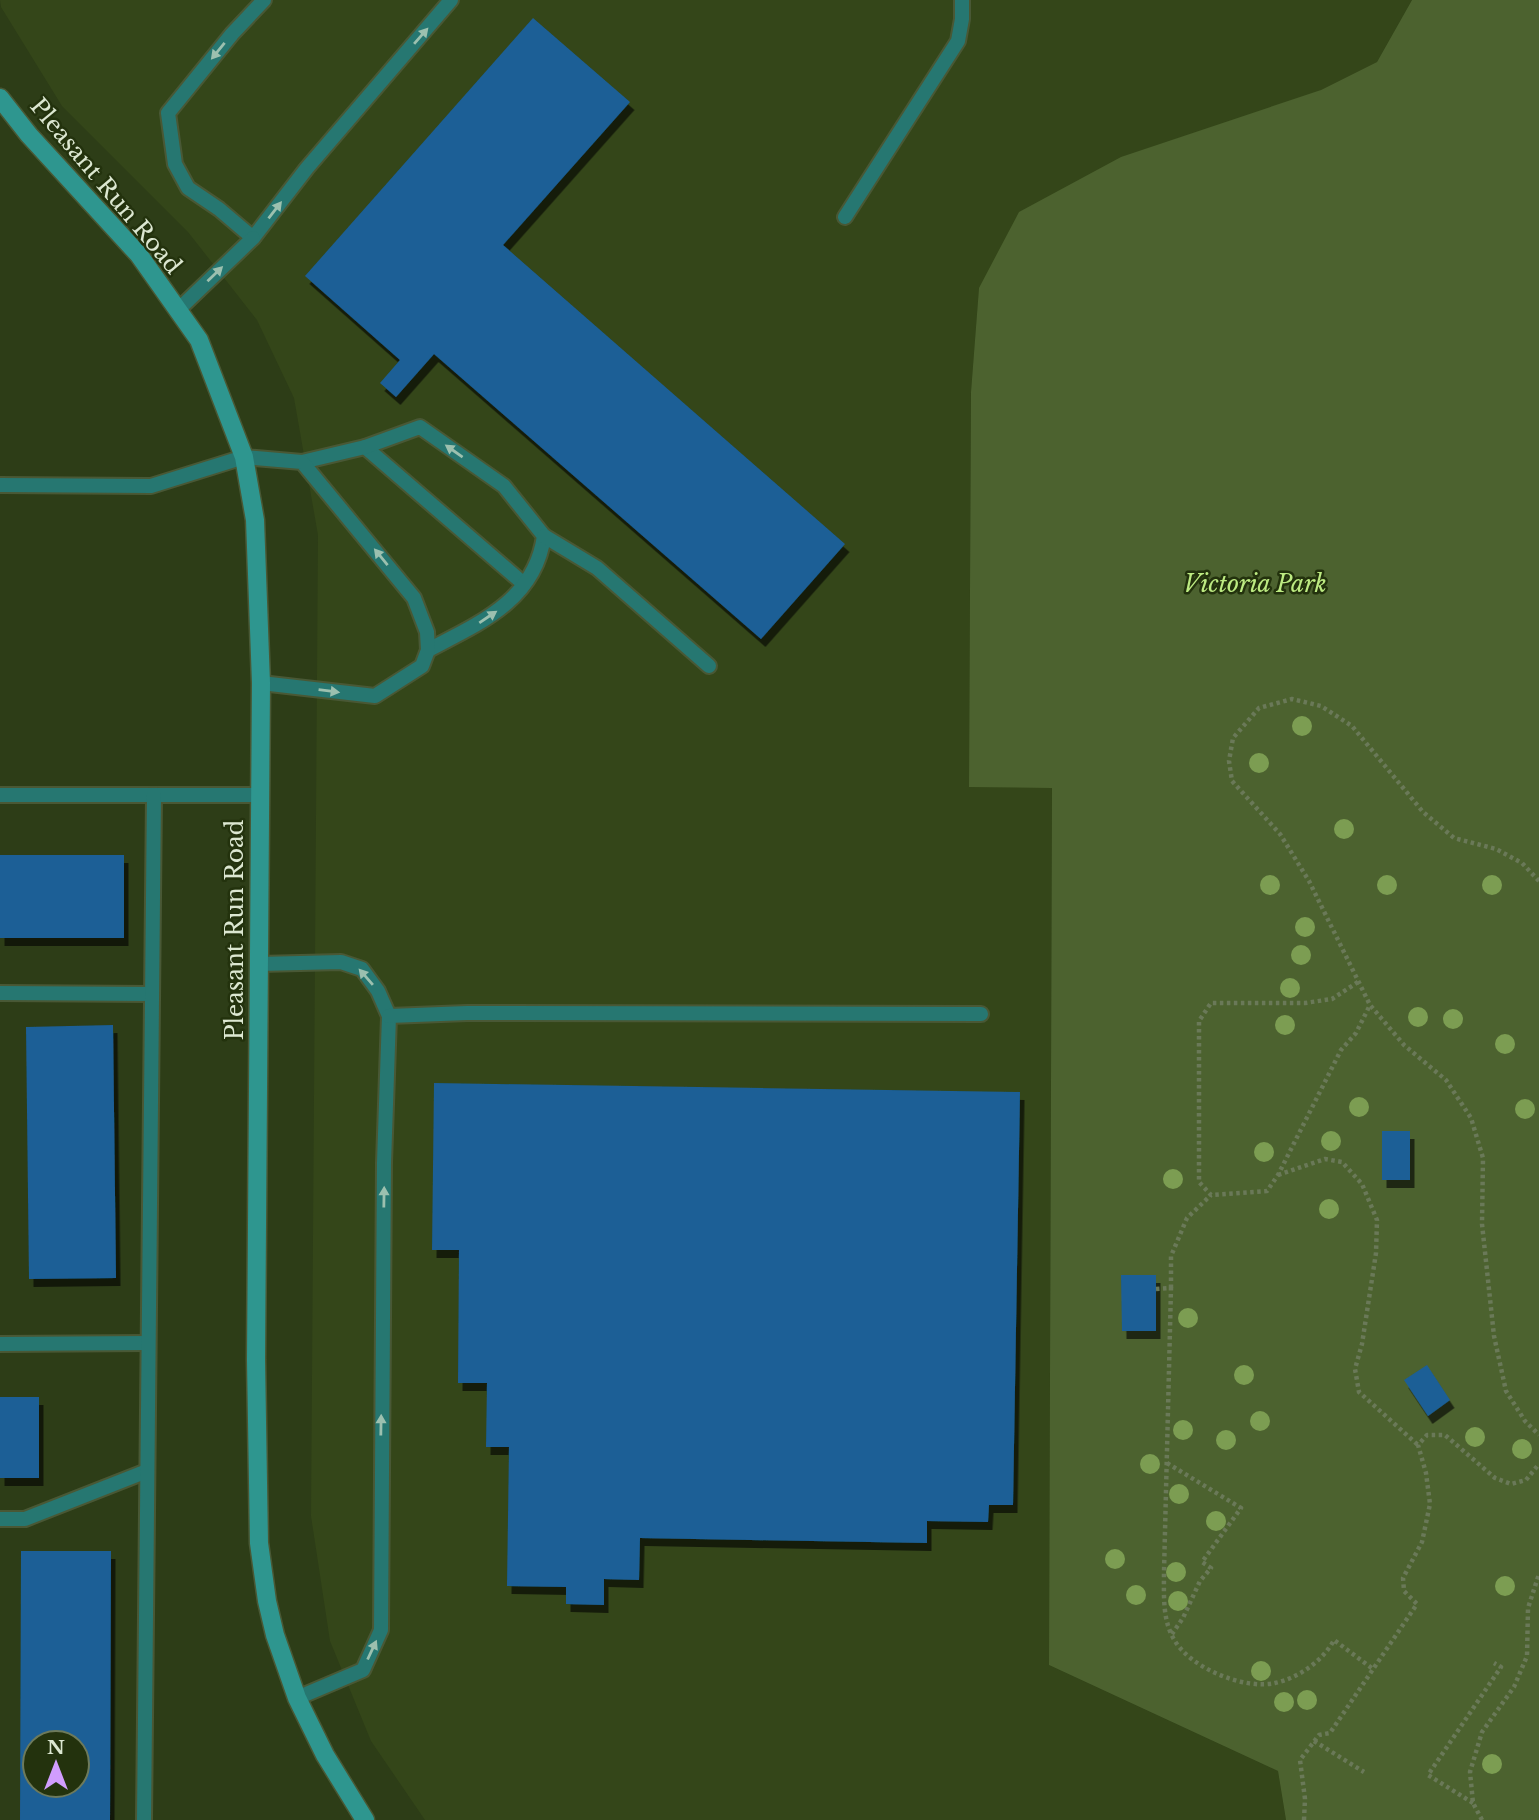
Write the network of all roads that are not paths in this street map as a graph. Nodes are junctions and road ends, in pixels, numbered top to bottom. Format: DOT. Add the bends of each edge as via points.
graph roads {
  1 [pos="264,0"];
  2 [pos="451,0"];
  3 [pos="962,0"];
  4 [pos="0,98"];
  5 [pos="845,217"];
  6 [pos="253,238"];
  7 [pos="178,310"];
  8 [pos="365,447"];
  9 [pos="244,457"];
  10 [pos="302,462"];
  11 [pos="0,485"];
  12 [pos="544,536"];
  13 [pos="524,584"];
  14 [pos="428,650"];
  15 [pos="709,666"];
  16 [pos="261,683"];
  17 [pos="0,795"];
  18 [pos="154,795"];
  19 [pos="260,795"];
  20 [pos="259,964"];
  21 [pos="0,993"];
  22 [pos="152,994"];
  23 [pos="981,1014"];
  24 [pos="389,1016"];
  25 [pos="148,1343"];
  26 [pos="0,1344"];
  27 [pos="147,1471"];
  28 [pos="0,1519"];
  29 [pos="297,1698"];
  30 [pos="144,1820"];
  31 [pos="365,1820"];
  1 -- 6 [label="lane, one-way" via="168,113 175,164 188,188"];
  6 -- 2 [label="lane, one-way"];
  3 -- 5 [label="lane" via="958,41"];
  4 -- 7 [label="street, Pleasant Run Road" via="139,255"];
  7 -- 6 [label="lane, one-way"];
  7 -- 9 [label="street, Pleasant Run Road" via="199,340"];
  8 -- 10 [label="lane"];
  12 -- 8 [label="lane, one-way" via="504,486 420,427"];
  8 -- 13 [label="lane"];
  9 -- 10 [label="lane"];
  9 -- 11 [label="lane" via="151,486"];
  9 -- 16 [label="street, Pleasant Run Road" via="255,520"];
  14 -- 10 [label="lane, one-way" via="427,632 414,597"];
  12 -- 13 [label="lane" via="533,575"];
  12 -- 15 [label="lane" via="597,568"];
  14 -- 13 [label="lane, one-way" via="492,616"];
  16 -- 14 [label="lane, one-way" via="376,696 422,666"];
  16 -- 19 [label="street, Pleasant Run Road"];
  17 -- 18 [label="lane"];
  18 -- 19 [label="lane"];
  18 -- 22 [label="lane"];
  19 -- 20 [label="street, Pleasant Run Road"];
  24 -- 20 [label="lane, one-way" via="362,969 341,962"];
  20 -- 29 [label="street, Pleasant Run Road" via="257,1507 267,1601"];
  21 -- 22 [label="lane"];
  22 -- 25 [label="lane"];
  23 -- 24 [label="lane"];
  29 -- 24 [label="lane, one-way" via="363,1670 381,1630"];
  25 -- 26 [label="lane"];
  25 -- 27 [label="lane"];
  27 -- 28 [label="lane" via="25,1519"];
  27 -- 30 [label="lane"];
  29 -- 31 [label="street, Pleasant Run Road"];
}
